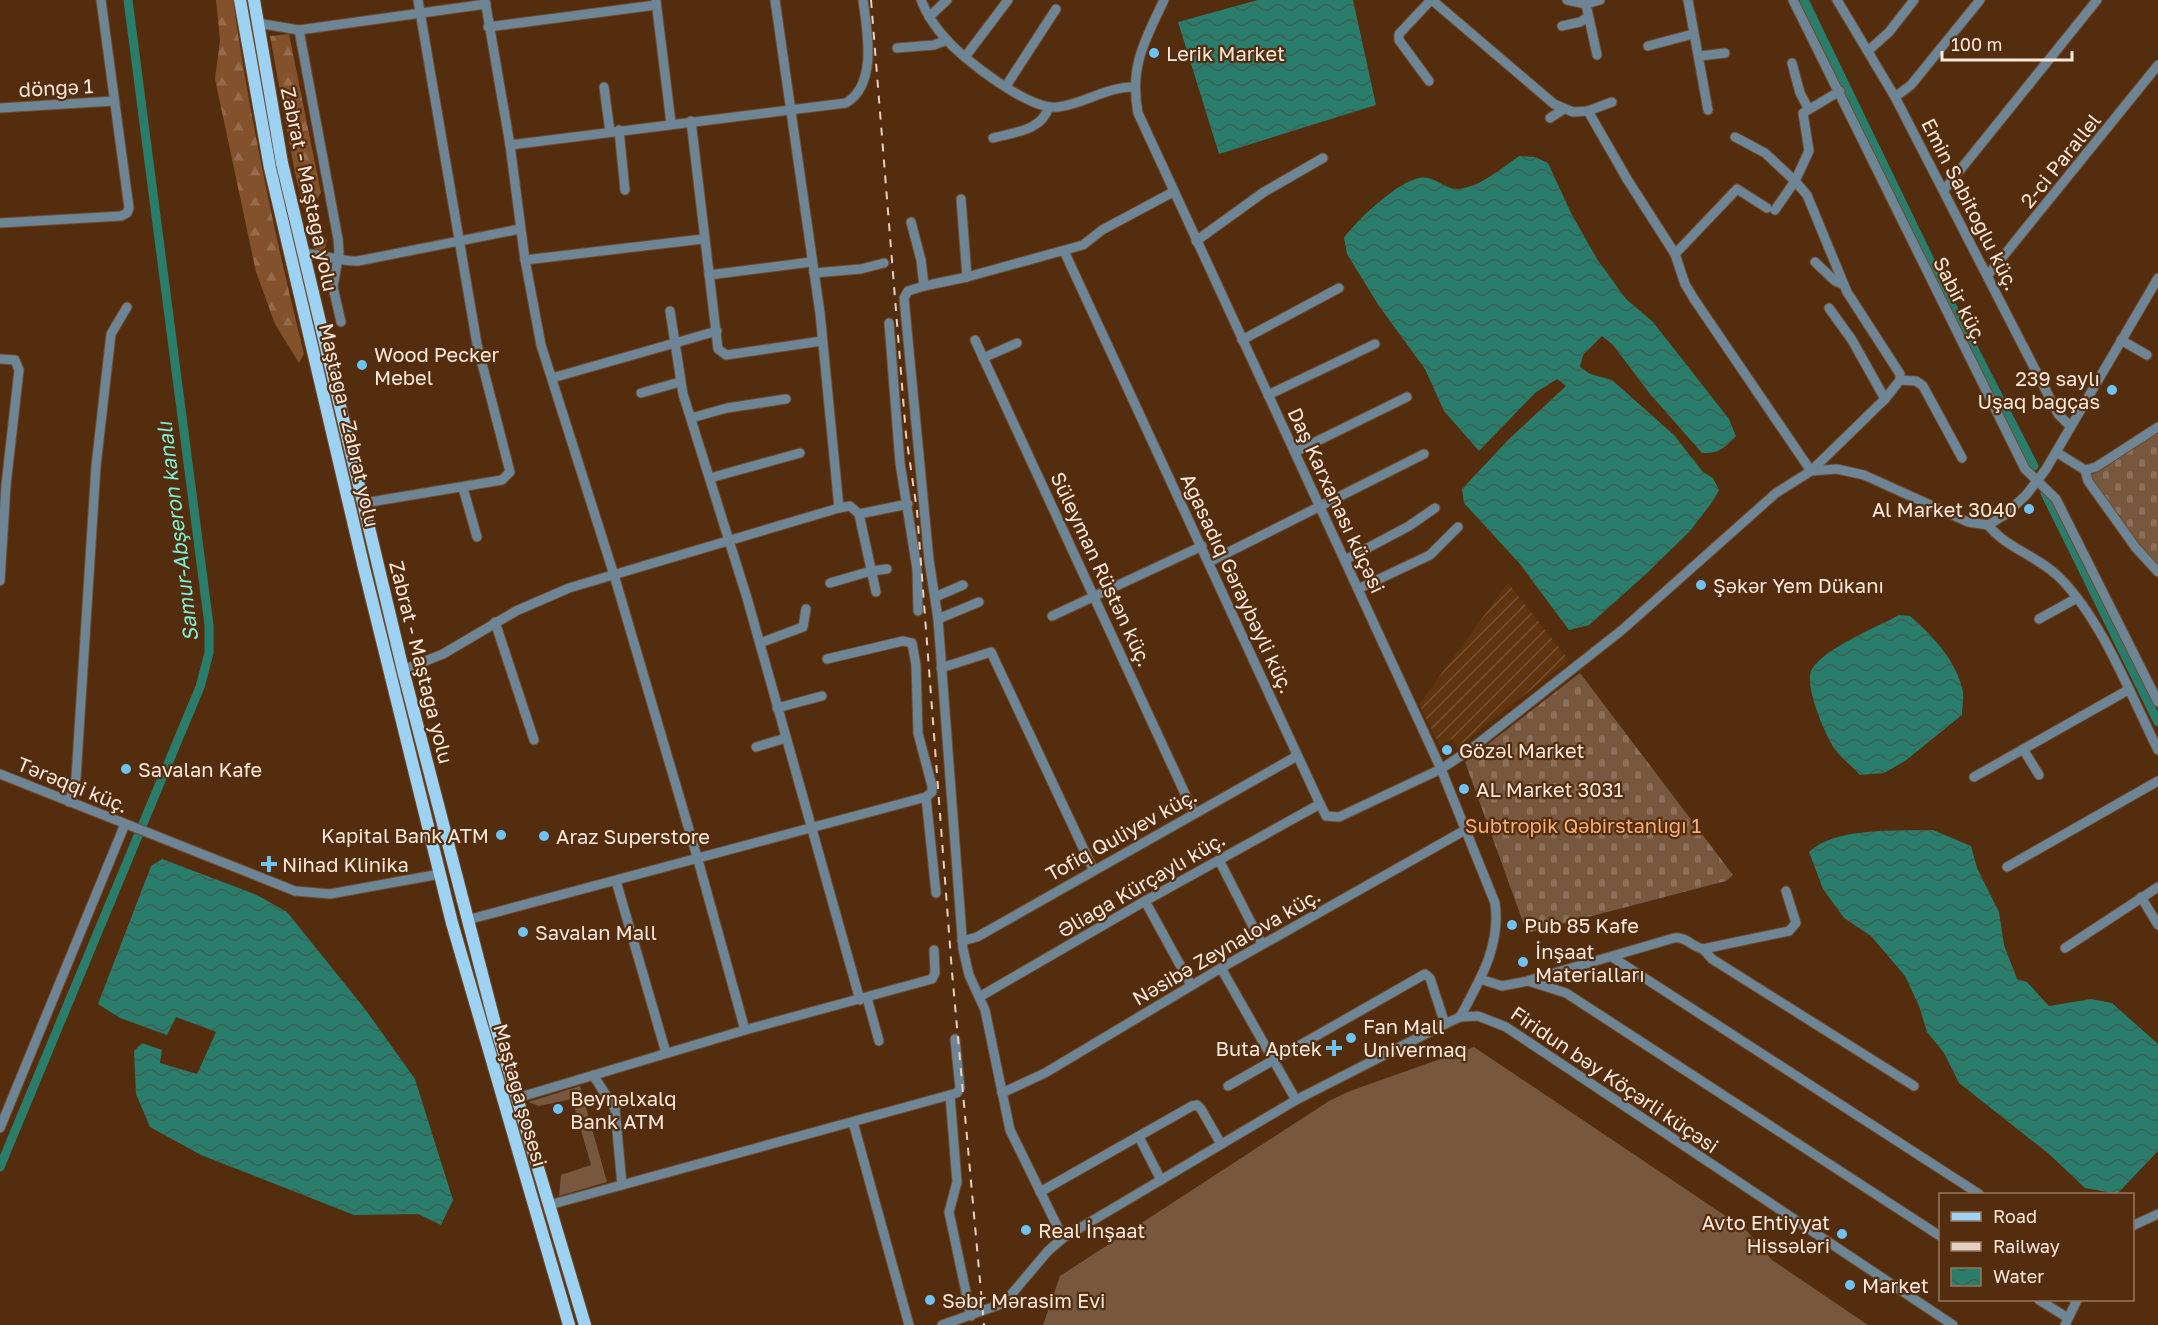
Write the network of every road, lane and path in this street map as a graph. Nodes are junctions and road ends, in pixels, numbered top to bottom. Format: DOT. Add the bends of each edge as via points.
graph roads {
  1 [pos="101,0"];
  2 [pos="240,0"];
  3 [pos="254,0"];
  4 [pos="418,0"];
  5 [pos="776,0"];
  6 [pos="863,0"];
  7 [pos="921,0"];
  8 [pos="947,0"];
  9 [pos="1008,0"];
  10 [pos="1164,0"];
  11 [pos="1432,0"];
  12 [pos="1567,0"];
  13 [pos="1600,0"];
  14 [pos="1688,0"];
  15 [pos="1793,0"];
  16 [pos="1837,0"];
  17 [pos="1914,0"];
  18 [pos="1980,0"];
  19 [pos="2097,0"];
  20 [pos="485,2"];
  21 [pos="656,2"];
  22 [pos="1586,4"];
  23 [pos="1056,9"];
  24 [pos="419,12"];
  25 [pos="929,17"];
  26 [pos="1588,17"];
  27 [pos="257,23"];
  28 [pos="1562,26"];
  29 [pos="488,27"];
  30 [pos="299,30"];
  31 [pos="1693,33"];
  32 [pos="947,40"];
  33 [pos="1648,46"];
  34 [pos="897,48"];
  35 [pos="1868,51"];
  36 [pos="1725,53"];
  37 [pos="1597,55"];
  38 [pos="1700,56"];
  39 [pos="965,57"];
  40 [pos="1792,63"];
  41 [pos="2158,65"];
  42 [pos="1429,81"];
  43 [pos="1006,86"];
  44 [pos="604,87"];
  45 [pos="1133,87"];
  46 [pos="1840,91"];
  47 [pos="1895,97"];
  48 [pos="114,101"];
  49 [pos="1612,102"];
  50 [pos="1049,107"];
  51 [pos="0,108"];
  52 [pos="1808,108"];
  53 [pos="1564,109"];
  54 [pos="792,110"];
  55 [pos="1708,110"];
  56 [pos="1588,111"];
  57 [pos="1550,118"];
  58 [pos="691,121"];
  59 [pos="671,123"];
  60 [pos="614,131"];
  61 [pos="1734,137"];
  62 [pos="993,138"];
  63 [pos="510,145"];
  64 [pos="1323,158"];
  65 [pos="1795,180"];
  66 [pos="626,190"];
  67 [pos="1944,190"];
  68 [pos="1173,192"];
  69 [pos="961,199"];
  70 [pos="911,222"];
  71 [pos="0,223"];
  72 [pos="520,229"];
  73 [pos="703,239"];
  74 [pos="458,241"];
  75 [pos="1196,241"];
  76 [pos="1064,251"];
  77 [pos="303,254"];
  78 [pos="1675,254"];
  79 [pos="338,260"];
  80 [pos="525,260"];
  81 [pos="811,262"];
  82 [pos="884,262"];
  83 [pos="1815,262"];
  84 [pos="814,273"];
  85 [pos="1988,274"];
  86 [pos="709,275"];
  87 [pos="967,277"];
  88 [pos="2158,278"];
  89 [pos="1844,285"];
  90 [pos="924,286"];
  91 [pos="1339,288"];
  92 [pos="127,308"];
  93 [pos="1829,308"];
  94 [pos="670,310"];
  95 [pos="341,322"];
  96 [pos="889,323"];
  97 [pos="717,331"];
  98 [pos="975,340"];
  99 [pos="1242,340"];
  100 [pos="2121,340"];
  101 [pos="822,341"];
  102 [pos="675,342"];
  103 [pos="1017,343"];
  104 [pos="1375,344"];
  105 [pos="2147,355"];
  106 [pos="983,358"];
  107 [pos="0,359"];
  108 [pos="552,378"];
  109 [pos="1900,380"];
  110 [pos="680,382"];
  111 [pos="642,393"];
  112 [pos="1268,396"];
  113 [pos="1407,397"];
  114 [pos="786,399"];
  115 [pos="1885,399"];
  116 [pos="691,418"];
  117 [pos="2070,426"];
  118 [pos="2158,427"];
  119 [pos="1295,452"];
  120 [pos="2056,452"];
  121 [pos="800,453"];
  122 [pos="1424,454"];
  123 [pos="1962,458"];
  124 [pos="2085,470"];
  125 [pos="1811,471"];
  126 [pos="710,478"];
  127 [pos="2037,482"];
  128 [pos="463,488"];
  129 [pos="364,504"];
  130 [pos="908,504"];
  131 [pos="1320,506"];
  132 [pos="839,508"];
  133 [pos="1435,508"];
  134 [pos="860,514"];
  135 [pos="1988,525"];
  136 [pos="1458,527"];
  137 [pos="477,537"];
  138 [pos="730,541"];
  139 [pos="1202,546"];
  140 [pos="1345,560"];
  141 [pos="1209,562"];
  142 [pos="887,569"];
  143 [pos="871,571"];
  144 [pos="2158,572"];
  145 [pos="614,575"];
  146 [pos="0,581"];
  147 [pos="830,583"];
  148 [pos="963,585"];
  149 [pos="1358,590"];
  150 [pos="876,592"];
  151 [pos="1095,596"];
  152 [pos="935,597"];
  153 [pos="2077,598"];
  154 [pos="979,602"];
  155 [pos="806,609"];
  156 [pos="918,611"];
  157 [pos="1052,616"];
  158 [pos="938,619"];
  159 [pos="2039,619"];
  160 [pos="495,622"];
  161 [pos="2117,623"];
  162 [pos="2098,632"];
  163 [pos="760,643"];
  164 [pos="827,659"];
  165 [pos="2139,665"];
  166 [pos="941,668"];
  167 [pos="403,670"];
  168 [pos="2120,674"];
  169 [pos="2128,690"];
  170 [pos="822,696"];
  171 [pos="2158,702"];
  172 [pos="777,708"];
  173 [pos="786,738"];
  174 [pos="534,740"];
  175 [pos="756,747"];
  176 [pos="2023,749"];
  177 [pos="2158,750"];
  178 [pos="1297,756"];
  179 [pos="1441,769"];
  180 [pos="0,774"];
  181 [pos="2039,775"];
  182 [pos="1974,777"];
  183 [pos="2158,781"];
  184 [pos="926,798"];
  185 [pos="69,802"];
  186 [pos="1320,804"];
  187 [pos="1194,813"];
  188 [pos="129,826"];
  189 [pos="813,827"];
  190 [pos="1467,830"];
  191 [pos="698,860"];
  192 [pos="1218,860"];
  193 [pos="2007,867"];
  194 [pos="1093,869"];
  195 [pos="455,871"];
  196 [pos="440,874"];
  197 [pos="616,881"];
  198 [pos="2158,887"];
  199 [pos="1786,891"];
  200 [pos="936,893"];
  201 [pos="2141,897"];
  202 [pos="1145,901"];
  203 [pos="467,920"];
  204 [pos="2158,925"];
  205 [pos="962,941"];
  206 [pos="1262,944"];
  207 [pos="2065,948"];
  208 [pos="1703,949"];
  209 [pos="934,950"];
  210 [pos="1612,957"];
  211 [pos="1221,968"];
  212 [pos="1480,980"];
  213 [pos="1528,981"];
  214 [pos="1191,985"];
  215 [pos="981,996"];
  216 [pos="863,999"];
  217 [pos="1460,1017"];
  218 [pos="1445,1024"];
  219 [pos="745,1030"];
  220 [pos="955,1039"];
  221 [pos="879,1041"];
  222 [pos="666,1053"];
  223 [pos="1273,1058"];
  224 [pos="593,1075"];
  225 [pos="1228,1086"];
  226 [pos="1914,1086"];
  227 [pos="1002,1093"];
  228 [pos="950,1095"];
  229 [pos="517,1098"];
  230 [pos="1296,1100"];
  231 [pos="853,1122"];
  232 [pos="0,1128"];
  233 [pos="1139,1137"];
  234 [pos="1221,1144"];
  235 [pos="1161,1180"];
  236 [pos="622,1185"];
  237 [pos="1040,1192"];
  238 [pos="1977,1193"];
  239 [pos="549,1205"];
  240 [pos="2158,1214"];
  241 [pos="2134,1226"];
  242 [pos="1939,1235"];
  243 [pos="1063,1238"];
  244 [pos="2041,1301"];
  245 [pos="2076,1301"];
  246 [pos="971,1316"];
  247 [pos="2066,1322"];
  248 [pos="569,1325"];
  249 [pos="585,1325"];
  250 [pos="909,1325"];
  251 [pos="942,1325"];
  252 [pos="1953,1325"];
  1 -- 48 [label="street"];
  2 -- 196 [label="main road, Maştağa - Zabrat yolu" via="286,238"];
  3 -- 27 [label="main road, Zabrat - Maştağa yolu"];
  4 -- 24 [label="street"];
  5 -- 54 [label="street"];
  6 -- 54 [label="street" via="870,48 859,91 846,104"];
  7 -- 25 [label="street"];
  8 -- 25 [label="street"];
  9 -- 39 [label="street"];
  10 -- 45 [label="street, Daş Karxanası küçəsi" via="1142,51"];
  11 -- 42 [label="street" via="1399,34 1399,40"];
  11 -- 53 [label="street"];
  12 -- 22 [label="street"];
  13 -- 22 [label="street"];
  14 -- 31 [label="street"];
  15 -- 46 [label="street, Sabir küç."];
  16 -- 35 [label="street, Emin Sabitoğlu küç."];
  17 -- 35 [label="street"];
  18 -- 47 [label="street" via="1911,85"];
  19 -- 67 [label="street"];
  20 -- 24 [label="street"];
  20 -- 29 [label="street"];
  21 -- 29 [label="street"];
  21 -- 59 [label="street"];
  22 -- 26 [label="street"];
  23 -- 43 [label="street"];
  24 -- 30 [label="street"];
  24 -- 74 [label="street"];
  25 -- 32 [label="street"];
  26 -- 28 [label="street"];
  26 -- 37 [label="street"];
  27 -- 30 [label="street"];
  27 -- 77 [label="main road, Zabrat - Maştağa yolu"];
  29 -- 63 [label="street"];
  30 -- 79 [label="street" via="338,239"];
  31 -- 33 [label="street"];
  31 -- 38 [label="street"];
  32 -- 34 [label="street"];
  32 -- 39 [label="street"];
  35 -- 47 [label="street, Emin Sabitoğlu küç."];
  36 -- 38 [label="street"];
  38 -- 55 [label="street"];
  39 -- 43 [label="street"];
  40 -- 52 [label="street"];
  41 -- 85 [label="street, 2-ci Parallel"];
  43 -- 50 [label="street"];
  44 -- 60 [label="street"];
  45 -- 50 [label="street"];
  45 -- 68 [label="street, Daş Karxanası küçəsi" via="1145,131"];
  46 -- 52 [label="street"];
  46 -- 127 [label="street, Sabir küç." via="2025,470"];
  47 -- 67 [label="street, Emin Sabitoğlu küç."];
  48 -- 51 [label="street, döngə 1"];
  48 -- 71 [label="street" via="127,213"];
  49 -- 56 [label="street"];
  50 -- 62 [label="street" via="1038,125"];
  52 -- 65 [label="street" via="1802,117 1809,151"];
  53 -- 56 [label="street"];
  53 -- 57 [label="street"];
  54 -- 58 [label="street"];
  54 -- 81 [label="street"];
  56 -- 78 [label="street"];
  58 -- 59 [label="street"];
  58 -- 73 [label="street"];
  59 -- 60 [label="street"];
  60 -- 63 [label="street"];
  60 -- 66 [label="street"];
  61 -- 65 [label="street" via="1765,153"];
  63 -- 72 [label="street"];
  64 -- 75 [label="street" via="1264,192"];
  65 -- 78 [label="street" via="1771,209 1737,189"];
  65 -- 89 [label="street" via="1807,195"];
  67 -- 85 [label="street, Emin Sabitoğlu küç."];
  68 -- 75 [label="street, Daş Karxanası küçəsi"];
  68 -- 76 [label="street" via="1102,230 1090,242"];
  69 -- 87 [label="street"];
  70 -- 90 [label="street"];
  72 -- 74 [label="street"];
  72 -- 80 [label="street"];
  73 -- 80 [label="street"];
  73 -- 86 [label="street"];
  74 -- 79 [label="street" via="358,261"];
  74 -- 128 [label="street" via="488,392 510,472 502,480"];
  75 -- 99 [label="street, Daş Karxanası küçəsi"];
  76 -- 87 [label="street"];
  76 -- 139 [label="street, Ağasadıq Gəraybəyli küç."];
  77 -- 79 [label="street"];
  77 -- 129 [label="main road, Zabrat - Maştağa yolu"];
  78 -- 125 [label="street" via="1694,299"];
  79 -- 95 [label="street" via="333,287"];
  80 -- 108 [label="street" via="541,345"];
  81 -- 84 [label="street"];
  81 -- 86 [label="street"];
  82 -- 84 [label="street" via="861,269"];
  83 -- 89 [label="street"];
  84 -- 101 [label="street"];
  85 -- 117 [label="street, Emin Sabitoğlu küç." via="2058,414"];
  86 -- 97 [label="street"];
  87 -- 90 [label="street"];
  88 -- 100 [label="street"];
  89 -- 109 [label="street" via="1900,374"];
  90 -- 152 [label="street" via="908,291 904,298"];
  91 -- 99 [label="street"];
  92 -- 185 [label="street" via="111,334 96,466 76,778"];
  93 -- 115 [label="street"];
  94 -- 102 [label="street"];
  96 -- 130 [label="street" via="898,440"];
  97 -- 101 [label="street" via="718,349 726,355"];
  97 -- 102 [label="street"];
  98 -- 106 [label="street, Süleyman Rüstən küç."];
  99 -- 112 [label="street, Daş Karxanası küçəsi"];
  100 -- 105 [label="street"];
  100 -- 117 [label="street"];
  101 -- 132 [label="street"];
  102 -- 108 [label="street"];
  102 -- 110 [label="street"];
  103 -- 106 [label="street"];
  104 -- 112 [label="street"];
  106 -- 151 [label="street, Süleyman Rüstən küç."];
  107 -- 146 [label="street" via="15,360 19,370"];
  108 -- 145 [label="street"];
  109 -- 115 [label="street"];
  109 -- 123 [label="street" via="1916,381 1923,386"];
  110 -- 111 [label="street"];
  110 -- 116 [label="street"];
  112 -- 119 [label="street, Daş Karxanası küçəsi"];
  113 -- 119 [label="street"];
  114 -- 116 [label="street"];
  115 -- 125 [label="street"];
  116 -- 126 [label="street"];
  117 -- 120 [label="street"];
  118 -- 124 [label="street"];
  119 -- 131 [label="street, Daş Karxanası küçəsi"];
  120 -- 124 [label="street"];
  120 -- 127 [label="street"];
  121 -- 126 [label="street"];
  122 -- 131 [label="street"];
  124 -- 144 [label="street" via="2088,481"];
  125 -- 135 [label="street" via="1837,469 1864,475 1968,522"];
  125 -- 179 [label="street" via="1776,493 1622,630"];
  126 -- 138 [label="street"];
  127 -- 135 [label="street" via="2006,514"];
  127 -- 161 [label="street, Sabir küç." via="2056,499"];
  128 -- 129 [label="street"];
  128 -- 137 [label="street"];
  129 -- 167 [label="main road, Zabrat - Maştağa yolu"];
  130 -- 134 [label="street"];
  130 -- 156 [label="street"];
  131 -- 140 [label="street, Daş Karxanası küçəsi"];
  131 -- 141 [label="street"];
  132 -- 134 [label="street" via="850,506"];
  132 -- 138 [label="street"];
  133 -- 140 [label="street"];
  134 -- 143 [label="street"];
  135 -- 153 [label="street" via="2000,539 2043,562"];
  136 -- 149 [label="street" via="1430,555"];
  138 -- 145 [label="street"];
  138 -- 163 [label="street"];
  139 -- 141 [label="street, Ağasadıq Gəraybəyli küç."];
  139 -- 151 [label="street"];
  140 -- 149 [label="street, Daş Karxanası küçəsi"];
  141 -- 178 [label="street, Ağasadıq Gəraybəyli küç."];
  142 -- 143 [label="street"];
  143 -- 147 [label="street"];
  143 -- 150 [label="street"];
  145 -- 160 [label="street" via="544,597"];
  145 -- 191 [label="street"];
  148 -- 152 [label="street"];
  149 -- 179 [label="street, Daş Karxanası küçəsi"];
  151 -- 157 [label="street"];
  151 -- 187 [label="street, Süleyman Rüstən küç."];
  152 -- 158 [label="street"];
  153 -- 159 [label="street"];
  153 -- 162 [label="street"];
  154 -- 158 [label="street"];
  155 -- 163 [label="street" via="802,627"];
  158 -- 166 [label="street"];
  160 -- 167 [label="street" via="443,654"];
  160 -- 174 [label="street"];
  161 -- 162 [label="street"];
  161 -- 165 [label="street, Sabir küç."];
  162 -- 168 [label="street"];
  163 -- 172 [label="street"];
  164 -- 184 [label="street" via="912,642 918,734 932,786"];
  165 -- 168 [label="street"];
  165 -- 171 [label="street, Sabir küç."];
  166 -- 194 [label="street" via="991,652"];
  166 -- 205 [label="street"];
  167 -- 195 [label="main road, Zabrat - Maştağa yolu"];
  168 -- 169 [label="street"];
  169 -- 176 [label="street"];
  169 -- 177 [label="street"];
  170 -- 172 [label="street"];
  172 -- 173 [label="street"];
  173 -- 175 [label="street"];
  173 -- 189 [label="street"];
  176 -- 181 [label="street"];
  176 -- 182 [label="street"];
  178 -- 186 [label="street, Ağasadıq Gəraybəyli küç."];
  178 -- 187 [label="street, Tofiq Quliyev küç."];
  179 -- 186 [label="street" via="1339,817 1326,816"];
  179 -- 190 [label="street, Daş Karxanası küçəsi"];
  180 -- 185 [label="street, Tərəqqi küç."];
  183 -- 193 [label="street"];
  184 -- 189 [label="street"];
  184 -- 200 [label="street"];
  185 -- 188 [label="street, Tərəqqi küç."];
  186 -- 192 [label="street, Əliağa Kürçaylı küç."];
  187 -- 194 [label="street, Tofiq Quliyev küç."];
  188 -- 196 [label="street, Tərəqqi küç." via="274,884 313,894 350,892"];
  188 -- 232 [label="street"];
  189 -- 191 [label="street"];
  189 -- 216 [label="street"];
  190 -- 206 [label="street, Nəsibə Zeynalova küç."];
  190 -- 212 [label="street, Daş Karxanası küçəsi" via="1491,888 1497,914 1495,940"];
  191 -- 197 [label="street"];
  191 -- 219 [label="street"];
  192 -- 202 [label="street, Əliağa Kürçaylı küç."];
  192 -- 206 [label="street"];
  194 -- 205 [label="street, Tofiq Quliyev küç." via="977,937"];
  195 -- 196 [label="main road"];
  195 -- 203 [label="main road, Zabrat - Maştağa yolu"];
  196 -- 248 [label="main road, Maştağa şosesi" via="502,1102"];
  197 -- 203 [label="street"];
  197 -- 222 [label="street"];
  198 -- 201 [label="street"];
  199 -- 208 [label="street" via="1796,923 1789,931"];
  201 -- 204 [label="street"];
  201 -- 207 [label="street"];
  202 -- 214 [label="street"];
  202 -- 215 [label="street, Əliağa Kürçaylı küç."];
  203 -- 229 [label="main road, Zabrat - Maştağa yolu"];
  205 -- 215 [label="street" via="966,965"];
  206 -- 211 [label="street, Nəsibə Zeynalova küç."];
  208 -- 210 [label="street" via="1679,937"];
  208 -- 226 [label="street" via="1712,959"];
  209 -- 216 [label="street" via="933,979"];
  210 -- 213 [label="street"];
  210 -- 238 [label="street"];
  211 -- 214 [label="street, Nəsibə Zeynalova küç."];
  211 -- 223 [label="street"];
  212 -- 213 [label="street" via="1502,986"];
  212 -- 217 [label="street, Daş Karxanası küçəsi"];
  213 -- 242 [label="street" via="1566,993"];
  214 -- 227 [label="street, Nəsibə Zeynalova küç." via="1045,1073"];
  215 -- 227 [label="street"];
  216 -- 219 [label="street"];
  216 -- 221 [label="street"];
  217 -- 218 [label="street"];
  217 -- 252 [label="street, Firidun bəy Köçərli küçəsi" via="1478,1016 1506,1027"];
  218 -- 223 [label="street" via="1430,978 1425,974"];
  218 -- 230 [label="street"];
  219 -- 222 [label="street"];
  220 -- 228 [label="street" via="960,1088"];
  222 -- 224 [label="street"];
  223 -- 225 [label="street"];
  223 -- 230 [label="street"];
  224 -- 229 [label="street"];
  224 -- 236 [label="street" via="615,1109"];
  227 -- 237 [label="street" via="1013,1140"];
  228 -- 231 [label="street"];
  228 -- 246 [label="street" via="957,1182 949,1212"];
  229 -- 239 [label="main road, Zabrat - Maştağa yolu"];
  230 -- 234 [label="street"];
  231 -- 236 [label="street"];
  231 -- 250 [label="street"];
  233 -- 234 [label="street" via="1197,1105"];
  233 -- 235 [label="street"];
  233 -- 237 [label="street"];
  234 -- 235 [label="street"];
  235 -- 243 [label="street"];
  236 -- 239 [label="street"];
  237 -- 243 [label="street"];
  239 -- 249 [label="main road, Zabrat - Maştağa yolu"];
  240 -- 241 [label="street"];
  243 -- 246 [label="street" via="1004,1303"];
  244 -- 247 [label="street"];
  245 -- 247 [label="street"];
  246 -- 251 [label="street"];
}
